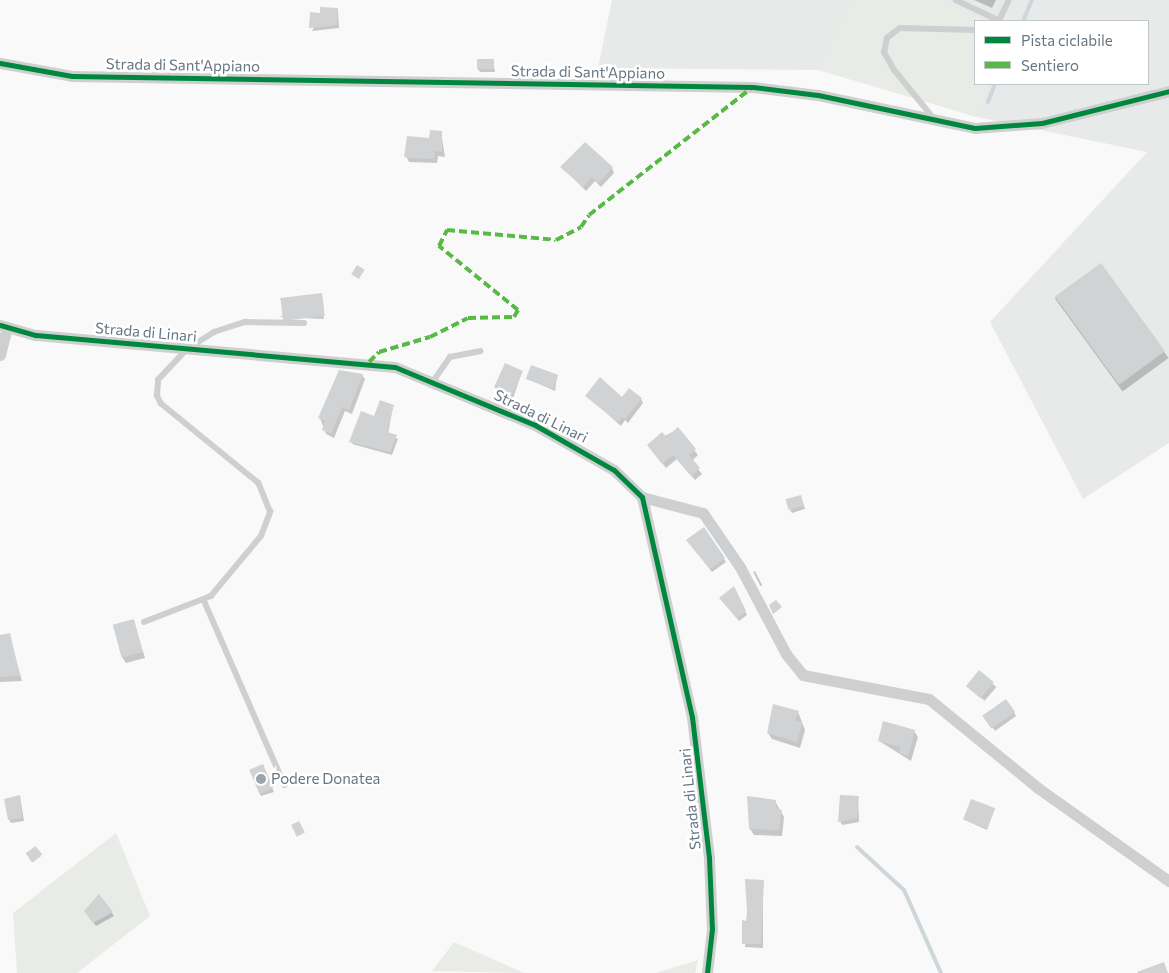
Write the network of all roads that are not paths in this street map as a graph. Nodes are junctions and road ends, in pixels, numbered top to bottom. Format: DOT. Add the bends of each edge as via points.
graph roads {
  1 [pos="956,0"];
  2 [pos="1010,0"];
  3 [pos="998,20"];
  4 [pos="1000,20"];
  5 [pos="974,30"];
  6 [pos="0,63"];
  7 [pos="1169,91"];
  8 [pos="934,120"];
  9 [pos="304,323"];
  10 [pos="4,326"];
  11 [pos="187,348"];
  12 [pos="480,352"];
  13 [pos="0,355"];
  14 [pos="434,380"];
  15 [pos="642,496"];
  16 [pos="204,600"];
  17 [pos="144,622"];
  18 [pos="285,785"];
  19 [pos="1169,880"];
  20 [pos="708,973"];
  1 -- 3 [label="lane"];
  2 -- 4 [label="lane"];
  5 -- 8 [label="lane" via="900,28 887,38 884,53"];
  6 -- 8 [label="street, Strada di Sant'Appiano" via="72,76 753,87 818,95"];
  7 -- 8 [label="street, Strada di Sant'Appiano" via="1005,129"];
  9 -- 11 [label="lane" via="245,322 214,332"];
  10 -- 11 [label="street, Strada di Linari" via="36,335"];
  10 -- 13 [label="street"];
  11 -- 14 [label="street, Strada di Linari" via="369,362"];
  11 -- 16 [label="lane" via="158,380 156,396 258,483 270,512 261,536"];
  12 -- 14 [label="lane" via="450,357"];
  14 -- 15 [label="street, Strada di Linari" via="588,453"];
  15 -- 19 [label="street" via="704,513 740,566 786,654 803,675 929,699 1038,788"];
  15 -- 20 [label="street, Strada di Linari" via="665,585 701,773 712,929"];
  16 -- 17 [label="lane"];
  16 -- 18 [label="lane"];
}
